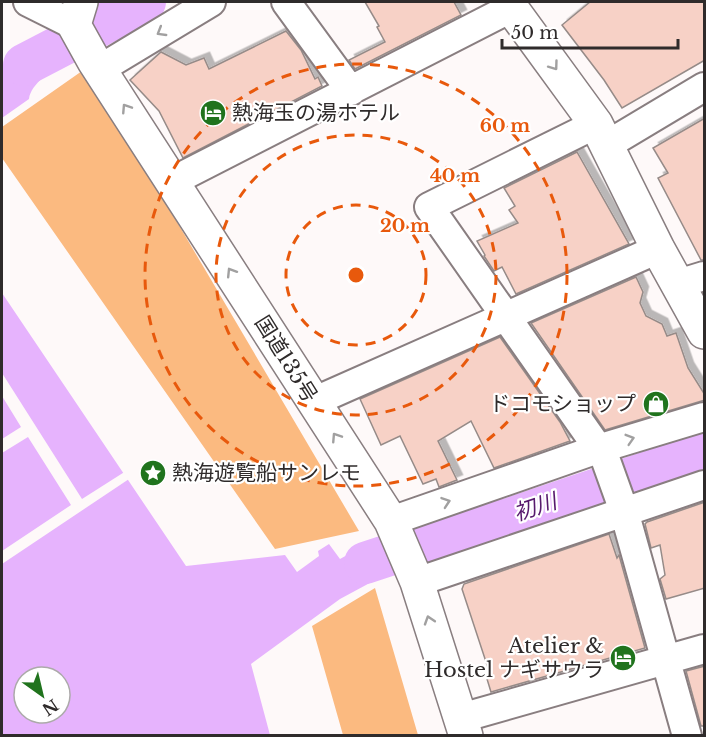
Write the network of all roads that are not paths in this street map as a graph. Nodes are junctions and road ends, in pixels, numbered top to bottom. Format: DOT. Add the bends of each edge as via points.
graph roads {
  1 [pos="28,2"];
  2 [pos="211,2"];
  3 [pos="286,2"];
  4 [pos="509,5"];
  5 [pos="77,13"];
  6 [pos="100,69"];
  7 [pos="705,87"];
  8 [pos="351,91"];
  9 [pos="601,134"];
  10 [pos="173,181"];
  11 [pos="658,249"];
  12 [pos="692,280"];
  13 [pos="506,317"];
  14 [pos="705,332"];
  15 [pos="313,402"];
  16 [pos="705,417"];
  17 [pos="601,453"];
  18 [pos="705,485"];
  19 [pos="624,511"];
  20 [pos="390,521"];
  21 [pos="417,582"];
  22 [pos="705,649"];
  23 [pos="665,660"];
  24 [pos="464,727"];
  25 [pos="687,735"];
  1 -- 5 [label="street"];
  2 -- 6 [label="street, one-way"];
  3 -- 8 [label="street"];
  4 -- 8 [label="street"];
  4 -- 9 [label="highway, one-way"];
  5 -- 6 [label="highway, 国道135号"];
  10 -- 6 [label="highway, 国道135号, one-way"];
  7 -- 9 [label="street"];
  8 -- 10 [label="street"];
  9 -- 11 [label="highway"];
  9 -- 13 [label="street" via="429,207"];
  15 -- 10 [label="highway, 国道135号, one-way"];
  11 -- 12 [label="highway"];
  11 -- 13 [label="street"];
  12 -- 14 [label="highway"];
  13 -- 15 [label="street"];
  13 -- 17 [label="street"];
  20 -- 15 [label="highway, 国道135号, one-way"];
  17 -- 16 [label="street, one-way"];
  17 -- 19 [label="street"];
  20 -- 17 [label="street, one-way"];
  18 -- 19 [label="street"];
  19 -- 21 [label="street"];
  19 -- 23 [label="street"];
  20 -- 21 [label="highway, 国道135号"];
  24 -- 21 [label="highway, 国道135号, one-way"];
  22 -- 23 [label="street"];
  23 -- 24 [label="street"];
  23 -- 25 [label="street"];
}
